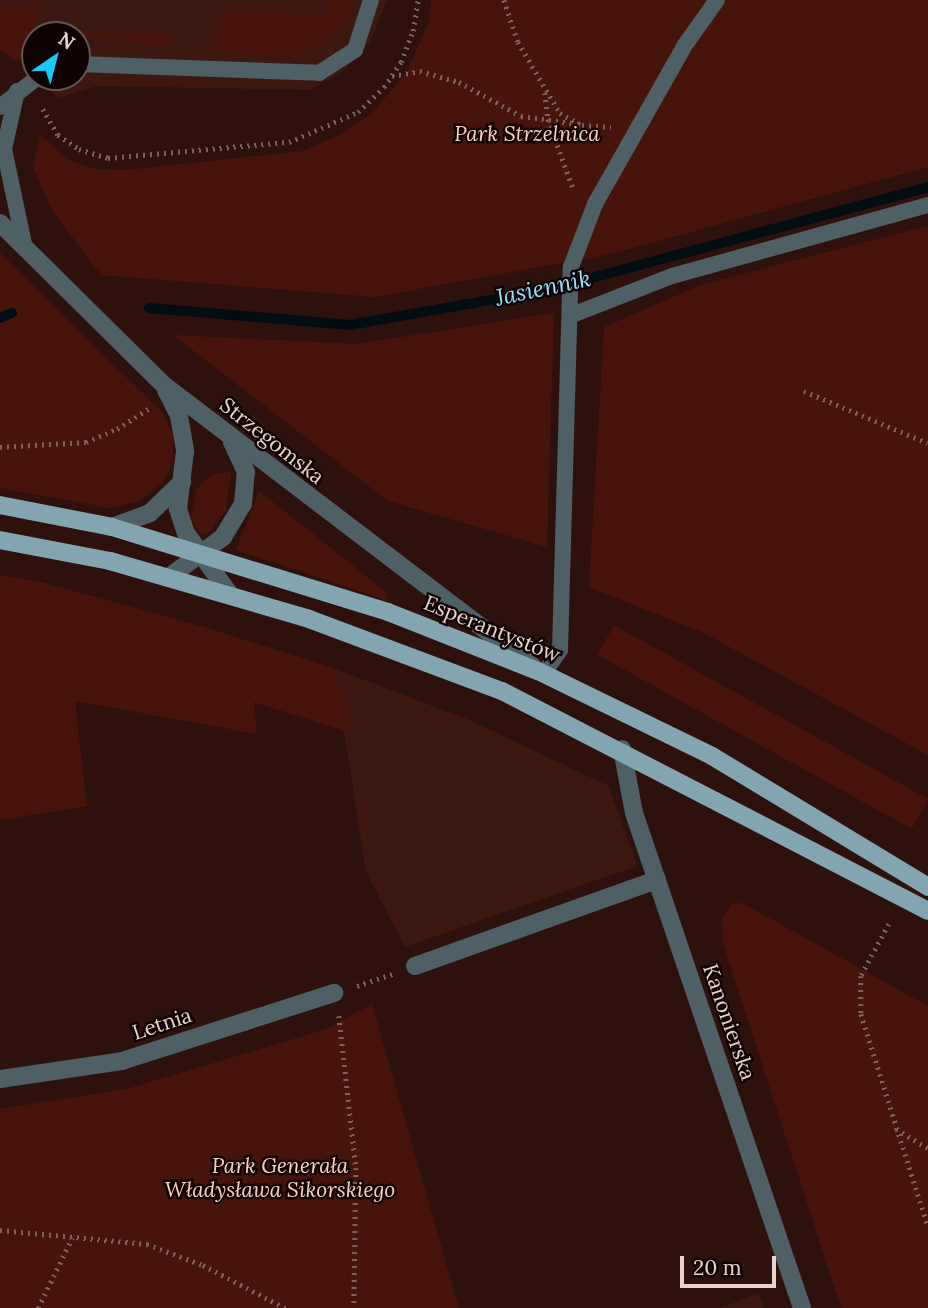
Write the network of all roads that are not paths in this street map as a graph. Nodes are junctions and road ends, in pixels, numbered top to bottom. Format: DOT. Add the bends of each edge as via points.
graph roads {
  1 [pos="371,0"];
  2 [pos="717,0"];
  3 [pos="91,65"];
  4 [pos="21,88"];
  5 [pos="17,91"];
  6 [pos="0,93"];
  7 [pos="0,107"];
  8 [pos="928,205"];
  9 [pos="0,223"];
  10 [pos="25,251"];
  11 [pos="572,314"];
  12 [pos="166,391"];
  13 [pos="230,439"];
  14 [pos="182,482"];
  15 [pos="0,505"];
  16 [pos="112,527"];
  17 [pos="0,540"];
  18 [pos="200,555"];
  19 [pos="169,578"];
  20 [pos="231,596"];
  21 [pos="541,672"];
  22 [pos="622,749"];
  23 [pos="657,880"];
  24 [pos="928,887"];
  25 [pos="928,911"];
  26 [pos="415,966"];
  27 [pos="334,993"];
  28 [pos="0,1079"];
  29 [pos="802,1308"];
  1 -- 3 [label="lane" via="355,50 319,73"];
  2 -- 11 [label="lane" via="685,45 595,204 571,267"];
  4 -- 5 [label="lane"];
  5 -- 6 [label="lane"];
  5 -- 7 [label="lane"];
  5 -- 10 [label="lane" via="4,149"];
  8 -- 11 [label="lane" via="672,276"];
  9 -- 10 [label="street, Strzegomska"];
  10 -- 12 [label="street, Strzegomska"];
  11 -- 21 [label="lane" via="560,650"];
  12 -- 13 [label="street, Strzegomska"];
  12 -- 14 [label="street" via="179,416 186,451"];
  13 -- 18 [label="street" via="246,472 243,504 223,537"];
  13 -- 21 [label="street, Strzegomska"];
  14 -- 16 [label="street" via="150,513"];
  14 -- 18 [label="street" via="177,509"];
  15 -- 16 [label="main road, Esperantystów"];
  16 -- 18 [label="main road, Esperantystów"];
  17 -- 19 [label="main road"];
  18 -- 19 [label="street"];
  18 -- 20 [label="street"];
  18 -- 21 [label="main road, Esperantystów" via="388,612"];
  19 -- 20 [label="main road"];
  20 -- 22 [label="main road" via="309,619 502,691"];
  21 -- 24 [label="main road, Esperantystów" via="712,756"];
  22 -- 23 [label="street, Kanonierska" via="634,813"];
  22 -- 25 [label="main road"];
  23 -- 26 [label="street"];
  23 -- 29 [label="street, Kanonierska"];
  27 -- 28 [label="street, Letnia" via="122,1060"];
}
